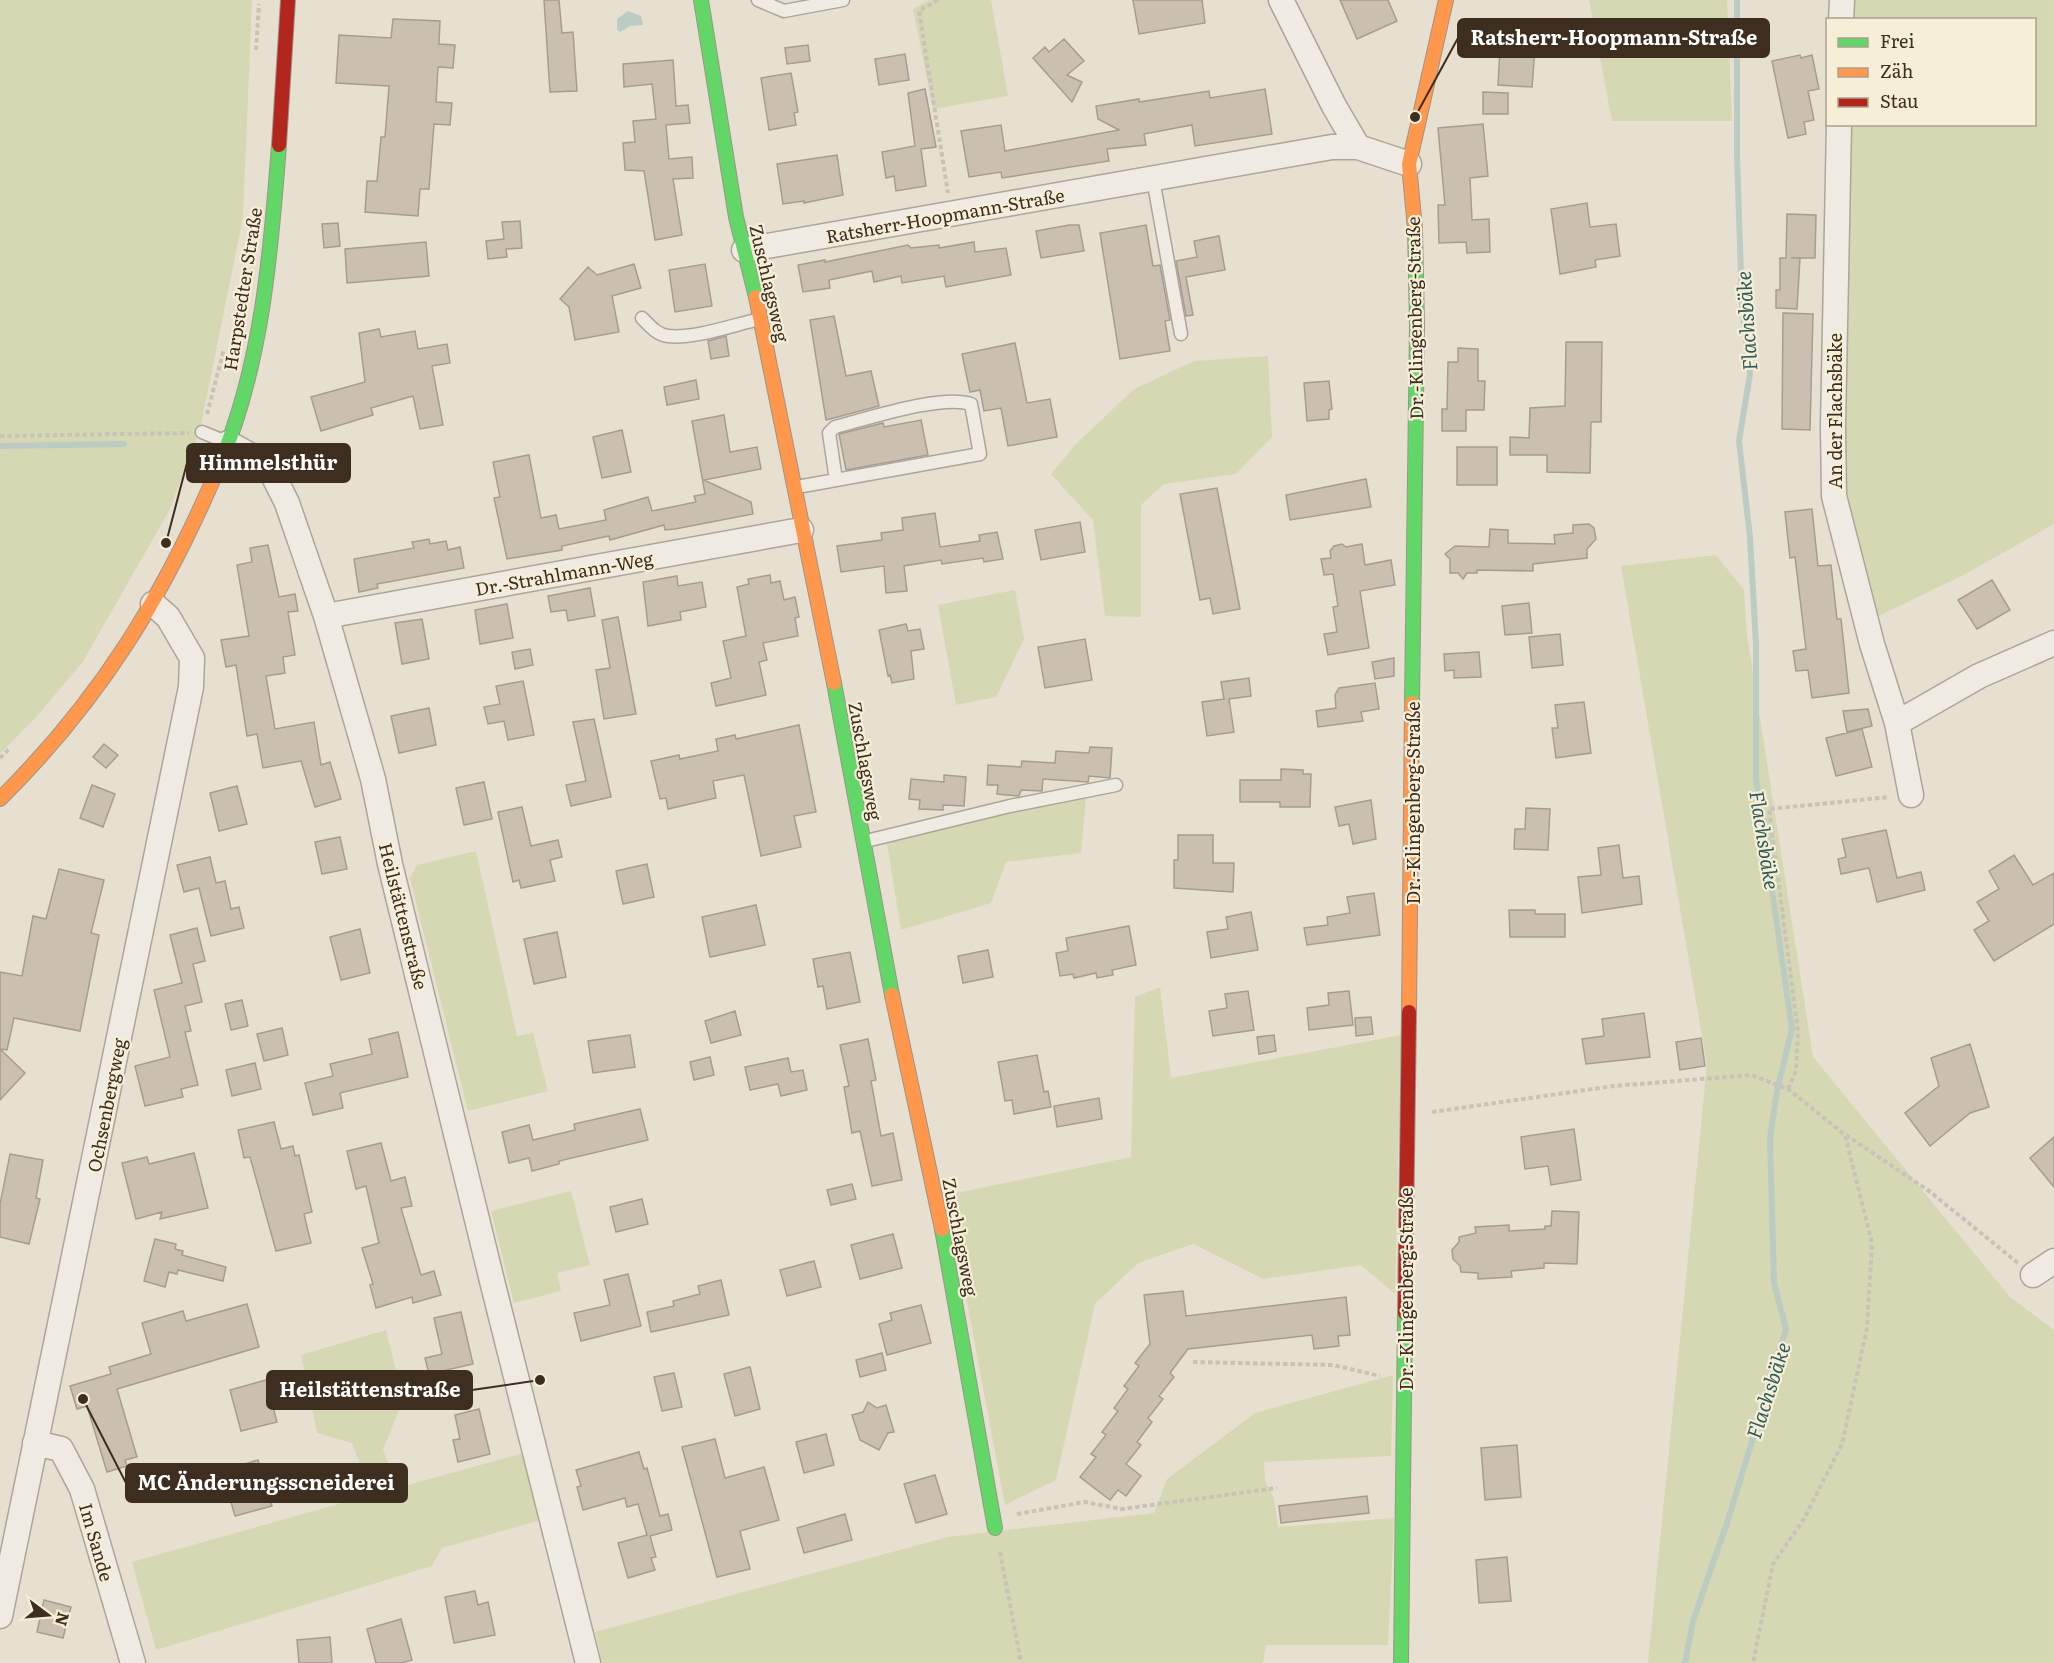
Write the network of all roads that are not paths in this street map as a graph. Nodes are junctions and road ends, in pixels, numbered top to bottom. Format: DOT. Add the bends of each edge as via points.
graph roads {
  1 [pos="288,0"];
  2 [pos="701,0"];
  3 [pos="758,0"];
  4 [pos="843,0"];
  5 [pos="1281,0"];
  6 [pos="1446,0"];
  7 [pos="1842,0"];
  8 [pos="1841,18"];
  9 [pos="1839,126"];
  10 [pos="1358,147"];
  11 [pos="1409,164"];
  12 [pos="1153,179"];
  13 [pos="744,250"];
  14 [pos="642,318"];
  15 [pos="761,319"];
  16 [pos="1181,334"];
  17 [pos="202,432"];
  18 [pos="228,443"];
  19 [pos="836,480"];
  20 [pos="793,488"];
  21 [pos="801,530"];
  22 [pos="153,604"];
  23 [pos="326,616"];
  24 [pos="2054,643"];
  25 [pos="1897,723"];
  26 [pos="1116,785"];
  27 [pos="1911,795"];
  28 [pos="0,799"];
  29 [pos="862,842"];
  30 [pos="2054,1261"];
  31 [pos="2033,1275"];
  32 [pos="35,1443"];
  33 [pos="995,1523"];
  34 [pos="0,1616"];
  35 [pos="133,1663"];
  36 [pos="588,1663"];
  37 [pos="1401,1663"];
  1 -- 18 [label="street, Harpstedter Straße" via="274,211 256,340"];
  2 -- 13 [label="street, Zuschlagsweg"];
  3 -- 4 [label="lane" via="784,11"];
  5 -- 10 [label="street"];
  6 -- 11 [label="street, Dr.-Klingenberg-Straße"];
  7 -- 8 [label="street"];
  9 -- 25 [label="street, An der Flachsbäke" via="1834,496"];
  10 -- 11 [label="street"];
  10 -- 12 [label="street, Ratsherr-Hoopmann-Straße" via="1332,147"];
  11 -- 37 [label="street, Dr.-Klingenberg-Straße" via="1417,244 1417,326"];
  12 -- 13 [label="street, Ratsherr-Hoopmann-Straße"];
  12 -- 16 [label="lane"];
  13 -- 15 [label="street, Zuschlagsweg"];
  14 -- 15 [label="lane" via="666,336"];
  15 -- 20 [label="street, Zuschlagsweg"];
  17 -- 18 [label="lane"];
  18 -- 22 [label="street, Harpstedter Straße" via="199,515"];
  18 -- 23 [label="street, Heilstättenstraße" via="268,465 287,503"];
  19 -- 19 [label="lane" via="980,454 971,404 962,401 924,405 835,427 829,433"];
  19 -- 20 [label="lane"];
  20 -- 21 [label="street, Zuschlagsweg"];
  21 -- 23 [label="street, Dr.-Strahlmann-Weg"];
  21 -- 29 [label="street, Zuschlagsweg" via="847,748"];
  22 -- 28 [label="street, Harpstedter Straße" via="99,688 60,738"];
  22 -- 32 [label="street, Ochsenbergweg" via="168,617 192,658 190,687"];
  23 -- 36 [label="street, Heilstättenstraße" via="373,778 390,864"];
  24 -- 25 [label="street" via="1979,676"];
  25 -- 27 [label="street, An der Flachsbäke"];
  26 -- 29 [label="lane"];
  29 -- 33 [label="street, Zuschlagsweg" via="933,1181"];
  30 -- 31 [label="street"];
  32 -- 34 [label="street, Ochsenbergweg"];
  32 -- 35 [label="street, Im Sande" via="61,1449 82,1489"];
}
